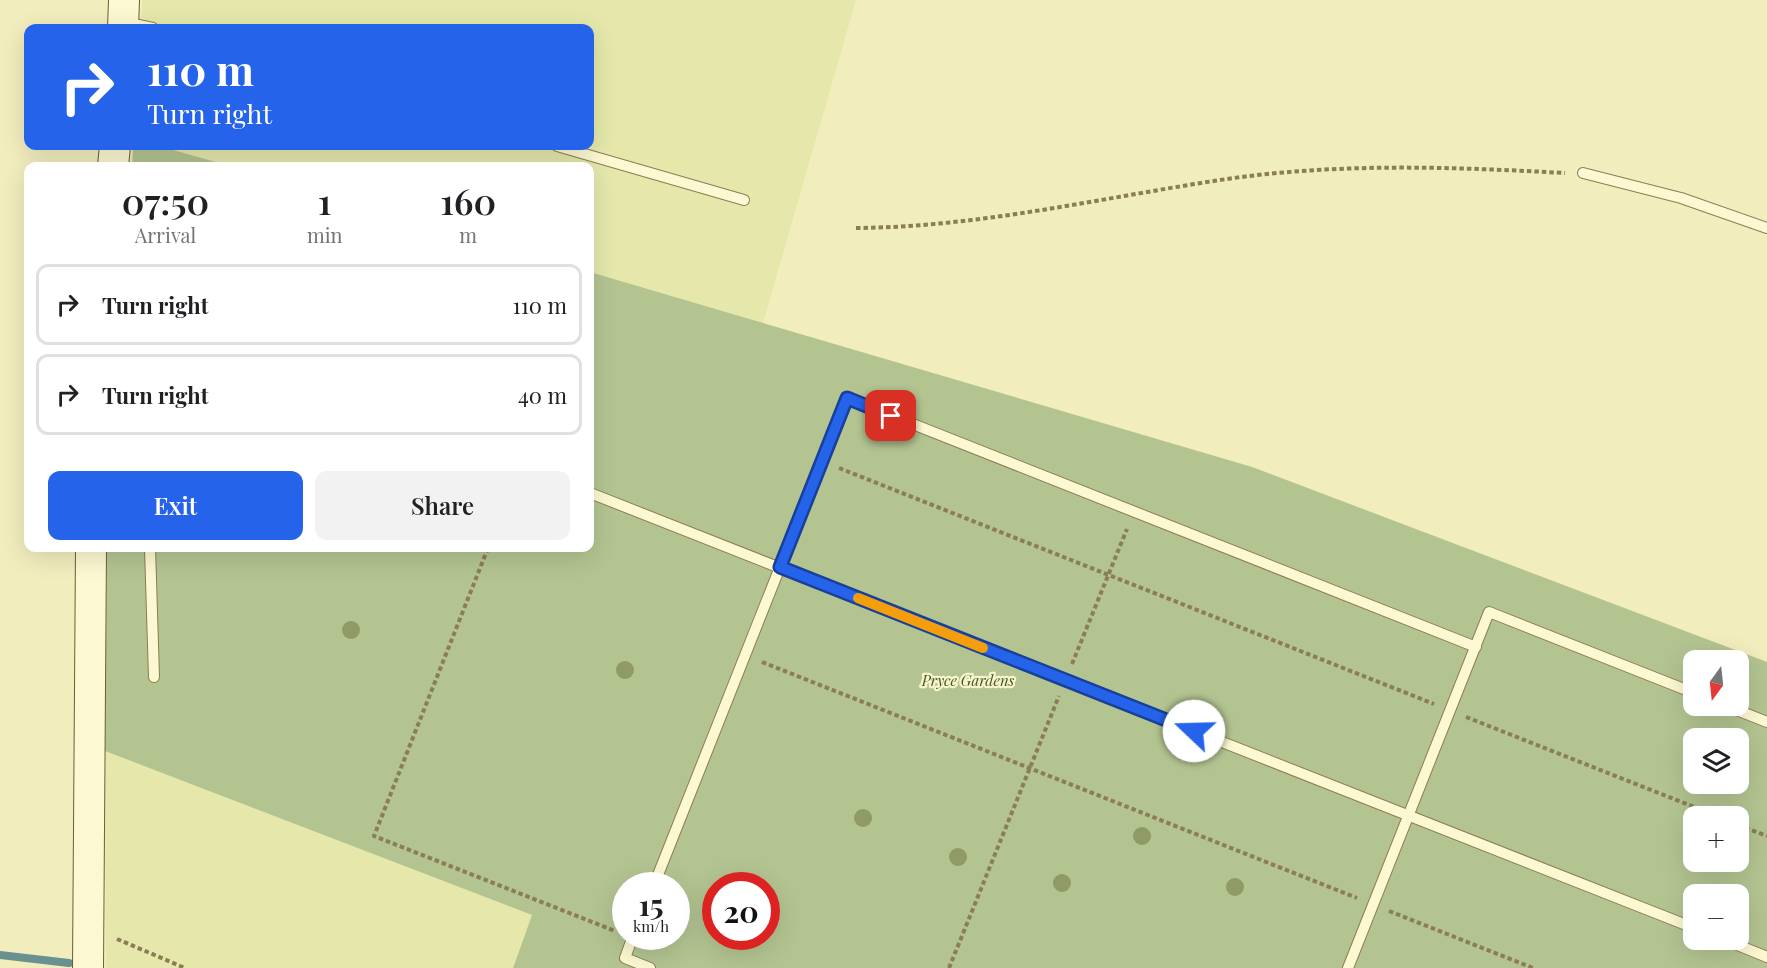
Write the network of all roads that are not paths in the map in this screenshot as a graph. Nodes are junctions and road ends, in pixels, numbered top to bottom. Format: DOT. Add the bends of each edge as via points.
graph roads {
  1 [pos="124,17"];
  2 [pos="142,24"];
  3 [pos="571,150"];
  4 [pos="1583,173"];
  5 [pos="744,200"];
  6 [pos="1767,228"];
  7 [pos="594,494"];
  8 [pos="91,552"];
  9 [pos="150,552"];
  10 [pos="780,567"];
  11 [pos="1476,646"];
  12 [pos="154,677"];
  13 [pos="1683,689"];
  14 [pos="1749,715"];
  15 [pos="1767,722"];
  16 [pos="1409,816"];
  17 [pos="659,872"];
  18 [pos="1683,924"];
  19 [pos="627,950"];
  20 [pos="1749,950"];
  21 [pos="1767,957"];
  22 [pos="88,968"];
  23 [pos="650,968"];
  24 [pos="1348,968"];
  1 -- 2 [label="lane"];
  3 -- 5 [label="lane"];
  4 -- 6 [label="lane" via="1681,198"];
  7 -- 10 [label="lane"];
  8 -- 22 [label="street"];
  9 -- 12 [label="lane"];
  10 -- 11 [label="lane" via="847,398"];
  10 -- 16 [label="lane"];
  10 -- 17 [label="lane"];
  11 -- 13 [label="lane" via="1489,612"];
  11 -- 16 [label="lane"];
  14 -- 15 [label="lane"];
  16 -- 18 [label="lane"];
  16 -- 24 [label="lane"];
  19 -- 23 [label="lane" via="624,958"];
  20 -- 21 [label="lane"];
}
